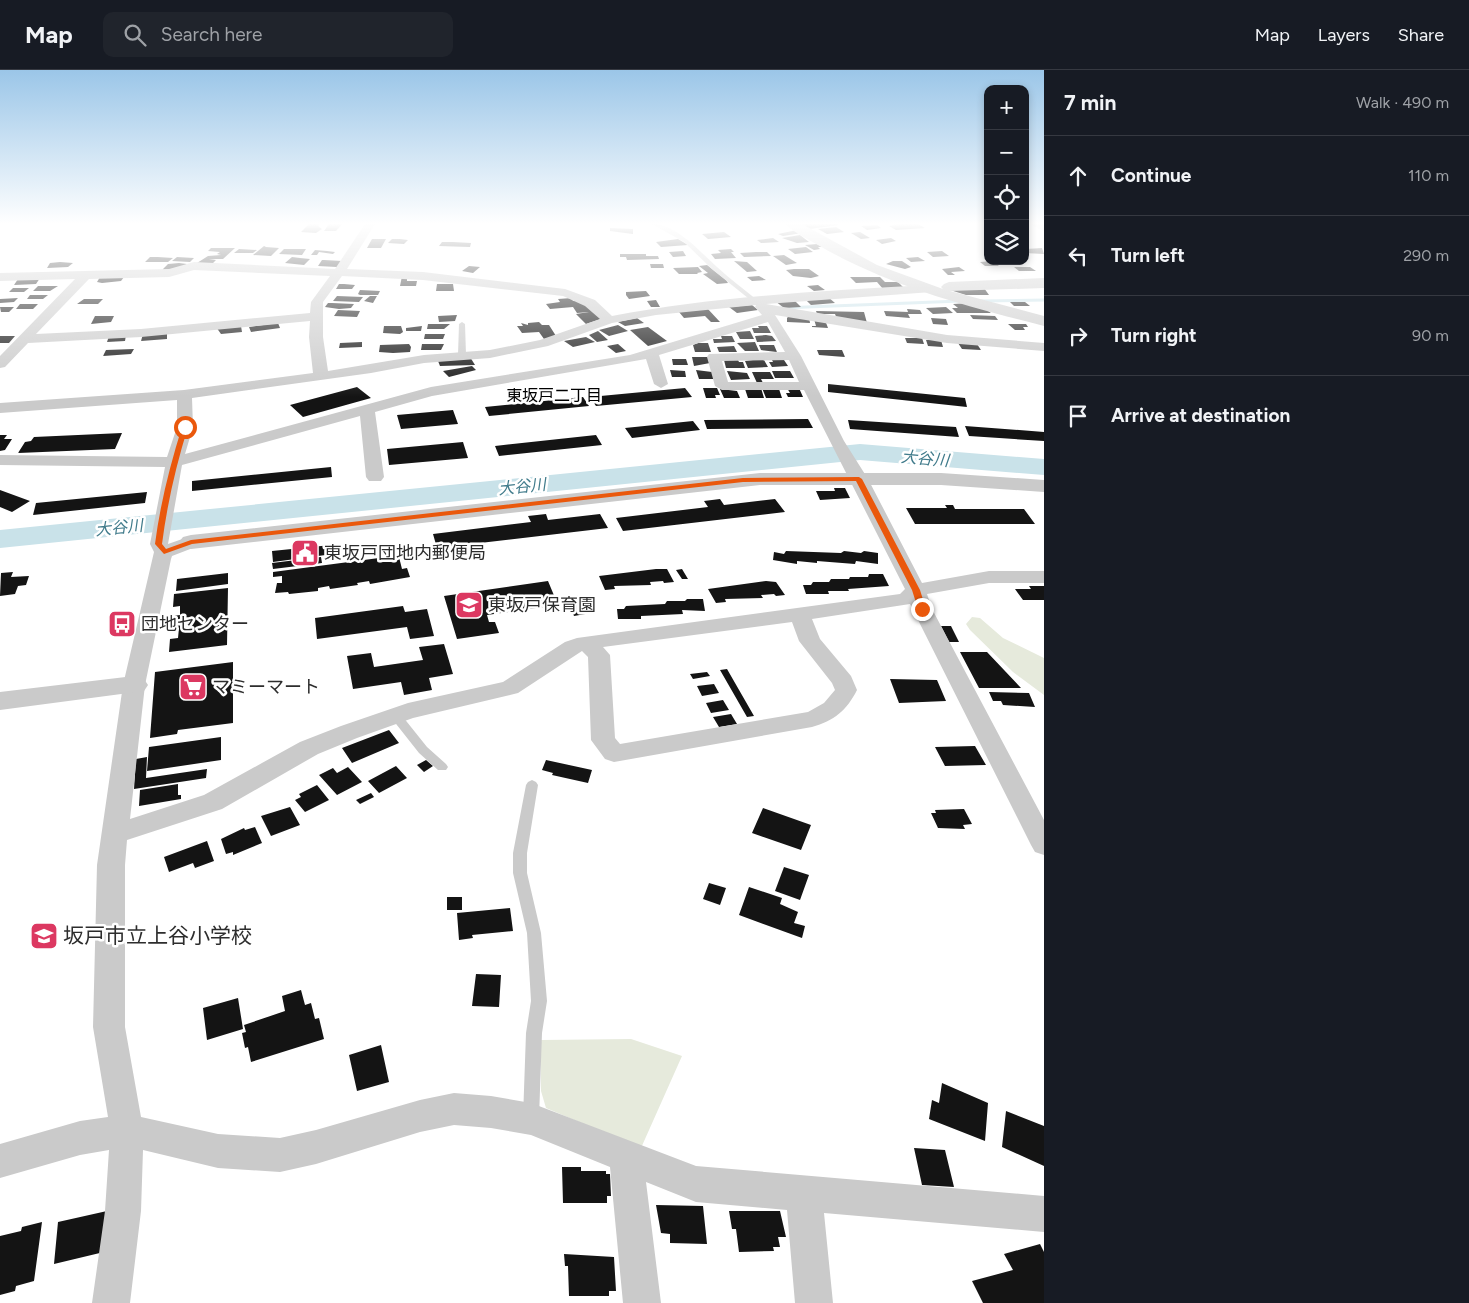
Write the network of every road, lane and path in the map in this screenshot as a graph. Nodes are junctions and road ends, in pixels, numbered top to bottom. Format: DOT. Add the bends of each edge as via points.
graph roads {
  1 [pos="80,282"];
  2 [pos="332,282"];
  3 [pos="469,282"];
  4 [pos="730,282"];
  5 [pos="907,282"];
  6 [pos="1044,283"];
  7 [pos="928,289"];
  8 [pos="763,309"];
  9 [pos="316,316"];
  10 [pos="609,320"];
  11 [pos="1044,321"];
  12 [pos="462,324"];
  13 [pos="24,339"];
  14 [pos="1044,346"];
  15 [pos="650,352"];
  16 [pos="462,355"];
  17 [pos="794,356"];
  18 [pos="0,364"];
  19 [pos="321,376"];
  20 [pos="661,384"];
  21 [pos="809,386"];
  22 [pos="184,395"];
  23 [pos="0,408"];
  24 [pos="367,410"];
  25 [pos="0,460"];
  26 [pos="174,462"];
  27 [pos="375,477"];
  28 [pos="859,479"];
  29 [pos="1044,486"];
  30 [pos="191,542"];
  31 [pos="164,552"];
  32 [pos="1044,577"];
  33 [pos="916,590"];
  34 [pos="799,613"];
  35 [pos="585,643"];
  36 [pos="134,685"];
  37 [pos="0,700"];
  38 [pos="396,715"];
  39 [pos="442,767"];
  40 [pos="532,785"];
  41 [pos="114,834"];
  42 [pos="1044,845"];
  43 [pos="531,1120"];
  44 [pos="127,1130"];
  45 [pos="626,1157"];
  46 [pos="0,1161"];
  47 [pos="804,1195"];
  48 [pos="1044,1214"];
  49 [pos="111,1303"];
  50 [pos="642,1303"];
  51 [pos="814,1303"];
  1 -- 13 [label="street"];
  2 -- 9 [label="street" via="317,302"];
  3 -- 10 [label="street" via="565,293 590,303"];
  4 -- 8 [label="lane"];
  5 -- 7 [label="street"];
  6 -- 7 [label="street"];
  7 -- 8 [label="street"];
  7 -- 11 [label="street"];
  8 -- 10 [label="street" via="656,311"];
  8 -- 14 [label="street" via="947,339"];
  8 -- 15 [label="street"];
  8 -- 17 [label="street"];
  9 -- 13 [label="street" via="141,333"];
  9 -- 19 [label="street"];
  10 -- 16 [label="street" via="543,344 490,354"];
  12 -- 16 [label="lane"];
  13 -- 18 [label="street"];
  15 -- 20 [label="street"];
  15 -- 24 [label="street" via="613,363 465,384"];
  16 -- 19 [label="street"];
  17 -- 21 [label="street"];
  17 -- 21 [label="street" via="714,357 722,386"];
  19 -- 22 [label="street"];
  21 -- 28 [label="street" via="836,442"];
  22 -- 23 [label="street"];
  22 -- 26 [label="street" via="185,427"];
  24 -- 26 [label="street"];
  24 -- 27 [label="street"];
  25 -- 26 [label="street"];
  26 -- 31 [label="street" via="159,544"];
  28 -- 29 [label="street" via="941,479"];
  28 -- 30 [label="street" via="743,480"];
  28 -- 33 [label="street"];
  30 -- 31 [label="street"];
  31 -- 36 [label="street"];
  32 -- 33 [label="street" via="989,577"];
  33 -- 34 [label="street" via="906,599"];
  33 -- 42 [label="street" via="922,609"];
  34 -- 35 [label="street"];
  34 -- 35 [label="street" via="810,641 846,690 830,712 812,719 614,752 603,740 599,655"];
  35 -- 38 [label="street" via="573,647 510,688"];
  36 -- 37 [label="street"];
  36 -- 41 [label="street"];
  38 -- 39 [label="lane" via="422,750"];
  38 -- 41 [label="street" via="309,748 213,802"];
  40 -- 43 [label="lane" via="520,853 520,873 534,933 539,1001 534,1033"];
  41 -- 44 [label="street" via="109,1027"];
  43 -- 44 [label="street" via="454,1109 280,1154 218,1151"];
  43 -- 45 [label="street"];
  44 -- 46 [label="street" via="80,1138"];
  44 -- 49 [label="street" via="123,1211"];
  45 -- 47 [label="street" via="696,1184"];
  45 -- 50 [label="street"];
  47 -- 48 [label="street"];
  47 -- 51 [label="street"];
}
